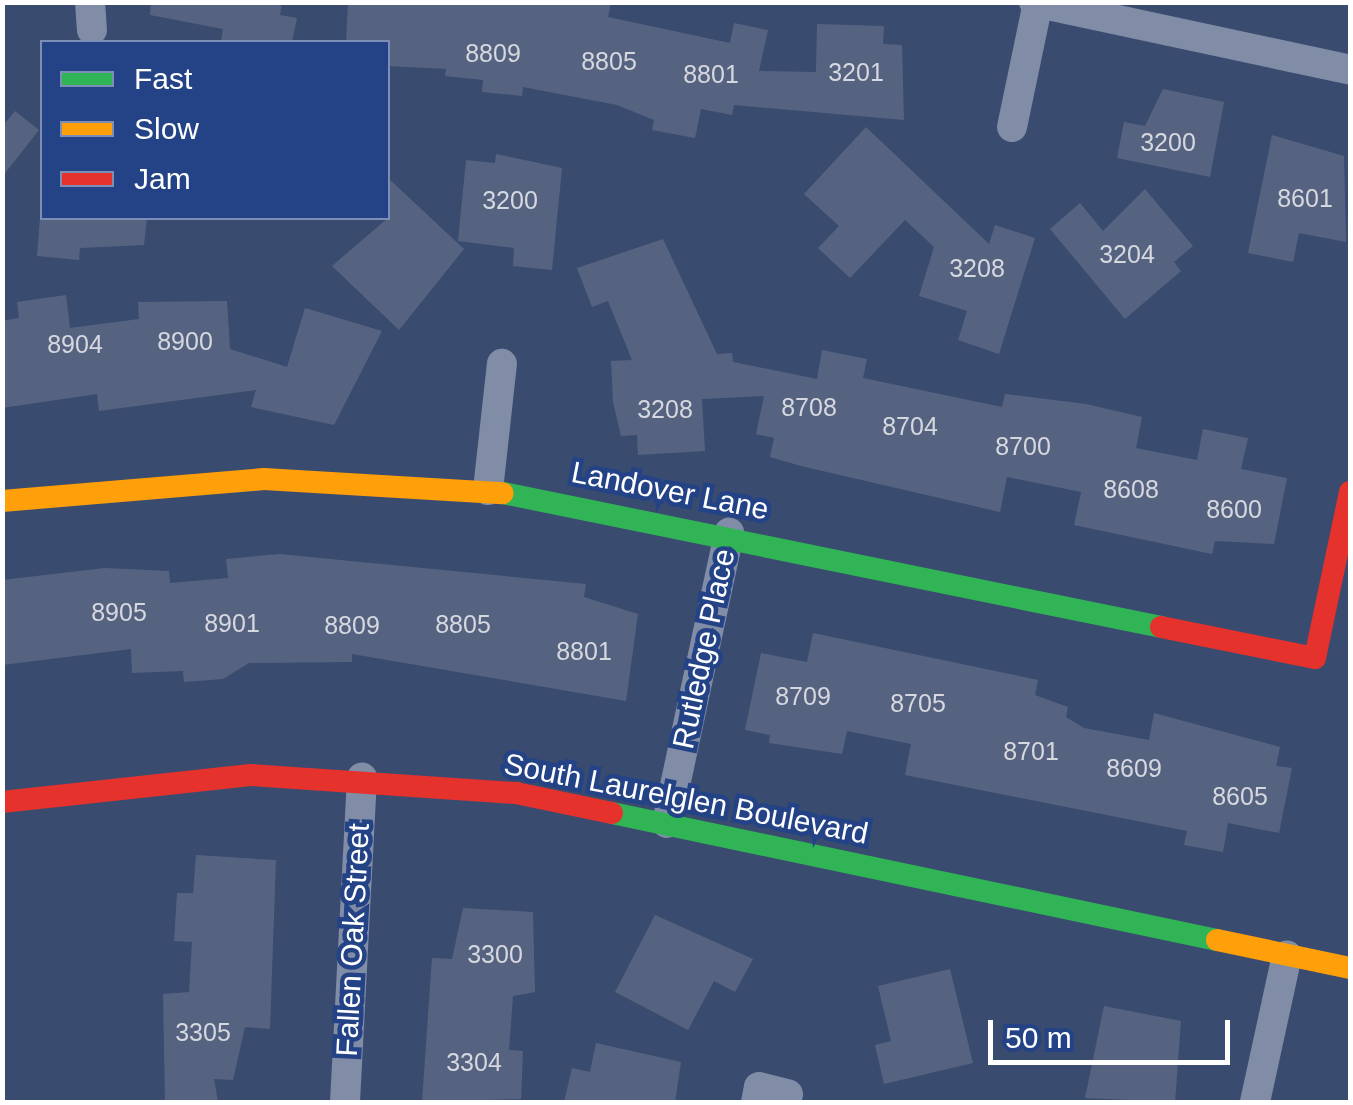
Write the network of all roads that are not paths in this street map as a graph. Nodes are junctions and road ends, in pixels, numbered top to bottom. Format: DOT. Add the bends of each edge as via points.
graph roads {
  1 [pos="1036,3"];
  2 [pos="1350,70"];
  3 [pos="1012,127"];
  4 [pos="502,364"];
  5 [pos="488,490"];
  6 [pos="1350,492"];
  7 [pos="2,501"];
  8 [pos="729,533"];
  9 [pos="362,777"];
  10 [pos="2,802"];
  11 [pos="667,823"];
  12 [pos="1287,955"];
  13 [pos="1350,968"];
  14 [pos="788,1094"];
  15 [pos="345,1102"];
  16 [pos="756,1102"];
  17 [pos="1255,1102"];
  1 -- 2 [label="street"];
  1 -- 3 [label="street"];
  4 -- 5 [label="street"];
  5 -- 7 [label="street, Landover Lane" via="264,478"];
  5 -- 8 [label="street, Landover Lane"];
  6 -- 8 [label="street, Landover Lane" via="1315,658"];
  8 -- 11 [label="street, Rutledge Place"];
  9 -- 10 [label="street, South Laurelglen Boulevard" via="148,781"];
  9 -- 11 [label="street, South Laurelglen Boulevard" via="516,792"];
  9 -- 15 [label="street, Fallen Oak Street"];
  11 -- 12 [label="street, South Laurelglen Boulevard"];
  12 -- 13 [label="street, South Laurelglen Boulevard"];
  12 -- 17 [label="street"];
  14 -- 16 [label="street" via="759,1087"];
}
